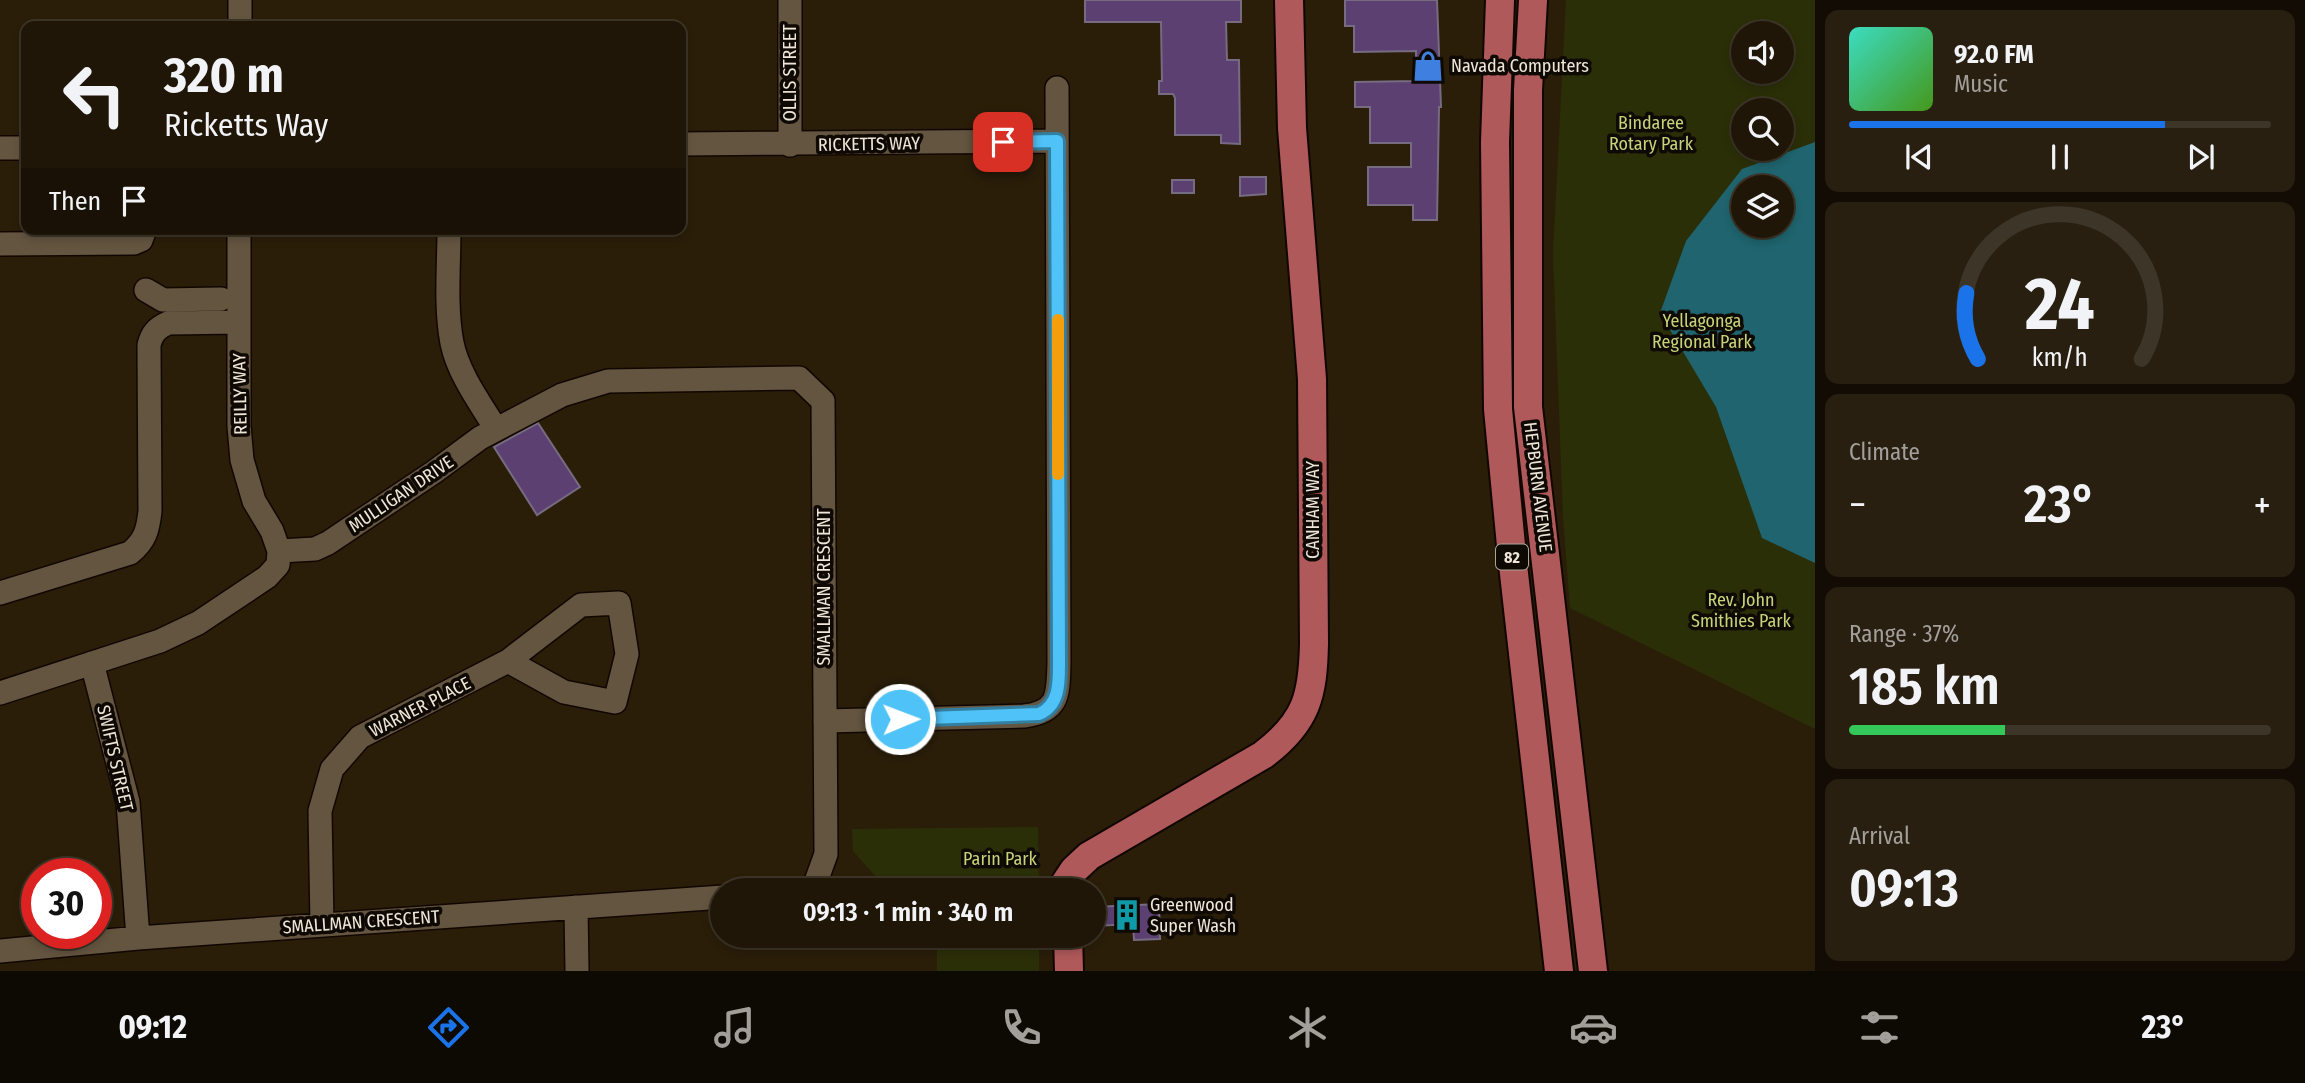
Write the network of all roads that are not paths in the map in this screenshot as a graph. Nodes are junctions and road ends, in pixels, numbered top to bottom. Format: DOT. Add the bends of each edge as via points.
graph roads {
  1 [pos="240,0"];
  2 [pos="790,0"];
  3 [pos="1289,0"];
  4 [pos="1302,0"];
  5 [pos="1482,0"];
  6 [pos="1500,0"];
  7 [pos="1533,0"];
  8 [pos="240,21"];
  9 [pos="1497,49"];
  10 [pos="1057,88"];
  11 [pos="1057,141"];
  12 [pos="686,144"];
  13 [pos="790,145"];
  14 [pos="0,148"];
  15 [pos="21,148"];
  16 [pos="143,235"];
  17 [pos="239,235"];
  18 [pos="449,235"];
  19 [pos="0,244"];
  20 [pos="146,290"];
  21 [pos="221,299"];
  22 [pos="239,322"];
  23 [pos="823,401"];
  24 [pos="496,429"];
  25 [pos="279,551"];
  26 [pos="0,593"];
  27 [pos="508,661"];
  28 [pos="92,663"];
  29 [pos="0,693"];
  30 [pos="825,721"];
  31 [pos="817,878"];
  32 [pos="1069,878"];
  33 [pos="1086,878"];
  34 [pos="710,898"];
  35 [pos="576,907"];
  36 [pos="322,925"];
  37 [pos="138,938"];
  38 [pos="1055,948"];
  39 [pos="1068,948"];
  40 [pos="0,951"];
  41 [pos="577,971"];
  42 [pos="1055,971"];
  43 [pos="1069,971"];
  44 [pos="1559,971"];
  45 [pos="1593,971"];
  1 -- 8 [label="street"];
  2 -- 13 [label="street, OLLIS STREET"];
  3 -- 32 [label="main road, CANHAM WAY" via="1292,128 1312,379 1312,683 1297,724 1278,744 1088,856"];
  4 -- 33 [label="main road, CANHAM WAY" via="1304,110 1325,376 1325,683 1310,725 1279,761 1104,863"];
  5 -- 9 [label="main road"];
  6 -- 9 [label="main road, HEPBURN AVENUE / 82"];
  7 -- 45 [label="main road, HEPBURN AVENUE / 82" via="1528,90 1528,407"];
  9 -- 44 [label="main road, HEPBURN AVENUE / 82" via="1498,409"];
  10 -- 11 [label="street"];
  11 -- 13 [label="street, RICKETTS WAY"];
  11 -- 30 [label="street" via="1056,696 1045,712 1024,716"];
  12 -- 13 [label="street, RICKETTS WAY"];
  14 -- 15 [label="street"];
  16 -- 19 [label="street" via="134,243"];
  17 -- 22 [label="street, REILLY WAY"];
  18 -- 24 [label="street" via="452,345"];
  20 -- 21 [label="street" via="163,300"];
  22 -- 25 [label="street, REILLY WAY" via="242,460 254,501"];
  22 -- 26 [label="street" via="168,323 151,336 150,511 148,531 140,545 130,553"];
  23 -- 24 [label="street, MULLIGAN DRIVE" via="799,378 608,381 562,395"];
  23 -- 30 [label="street, SMALLMAN CRESCENT"];
  24 -- 25 [label="street, MULLIGAN DRIVE" via="328,543 315,549"];
  25 -- 28 [label="street" via="278,565 267,577 198,623"];
  27 -- 27 [label="street, WARNER PLACE" via="581,605 619,603 627,654 615,702 564,692"];
  27 -- 36 [label="street, WARNER PLACE" via="360,737 332,769 320,811"];
  28 -- 29 [label="street"];
  28 -- 37 [label="street, SWIFTS STREET" via="128,802"];
  30 -- 31 [label="street, SMALLMAN CRESCENT" via="825,854"];
  34 -- 35 [label="street, SMALLMAN CRESCENT"];
  35 -- 36 [label="street, SMALLMAN CRESCENT"];
  35 -- 41 [label="street"];
  36 -- 37 [label="street, SMALLMAN CRESCENT"];
  37 -- 40 [label="street, SMALLMAN CRESCENT"];
  38 -- 42 [label="main road"];
  39 -- 43 [label="main road"];
}
